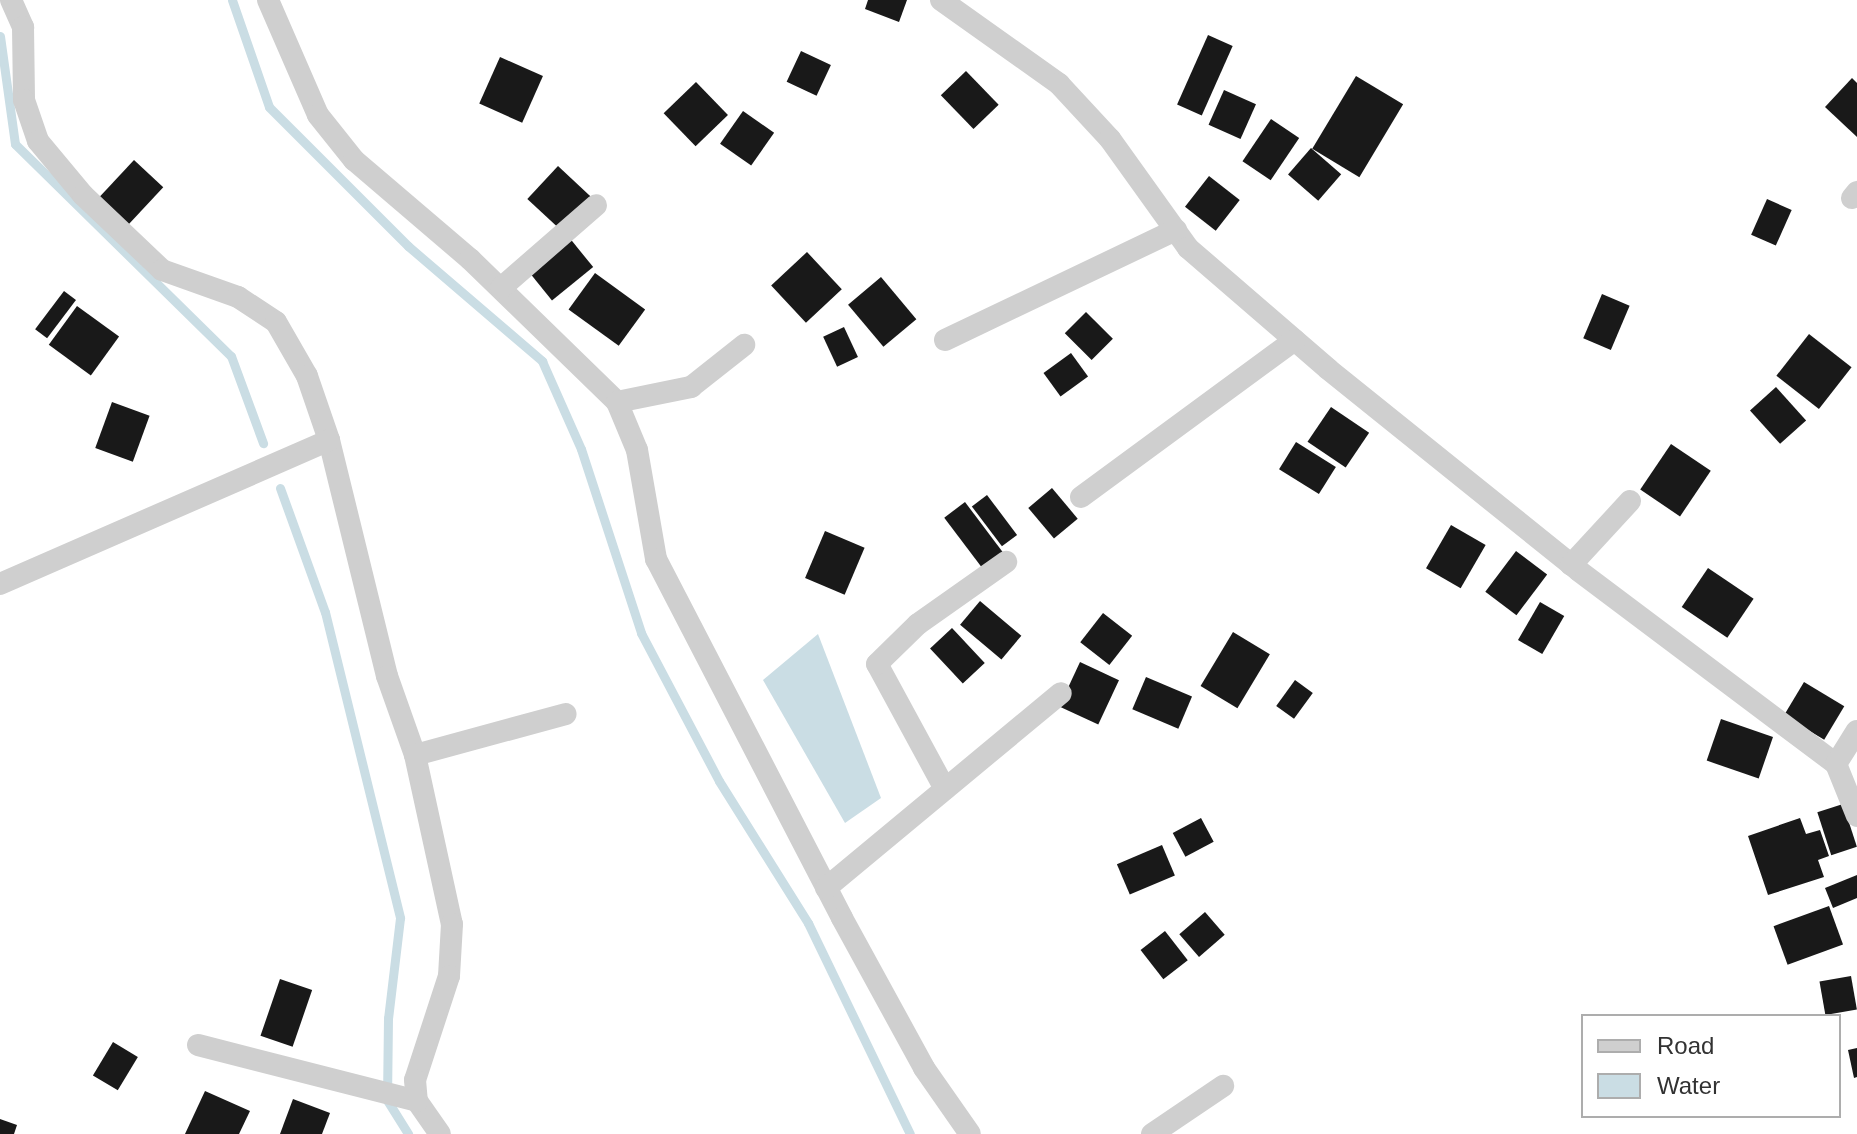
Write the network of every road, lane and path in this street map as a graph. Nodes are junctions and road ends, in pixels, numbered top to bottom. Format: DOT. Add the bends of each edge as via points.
graph roads {
  1 [pos="11,0"];
  2 [pos="268,0"];
  3 [pos="941,0"];
  4 [pos="596,205"];
  5 [pos="1176,230"];
  6 [pos="501,288"];
  7 [pos="945,340"];
  8 [pos="1295,340"];
  9 [pos="744,345"];
  10 [pos="617,402"];
  11 [pos="329,440"];
  12 [pos="1081,497"];
  13 [pos="1630,501"];
  14 [pos="1006,562"];
  15 [pos="1571,565"];
  16 [pos="0,584"];
  17 [pos="1061,693"];
  18 [pos="566,714"];
  19 [pos="1857,731"];
  20 [pos="415,755"];
  21 [pos="1836,764"];
  22 [pos="945,789"];
  23 [pos="1857,816"];
  24 [pos="826,888"];
  25 [pos="198,1045"];
  26 [pos="1223,1086"];
  27 [pos="417,1101"];
  28 [pos="440,1134"];
  29 [pos="970,1134"];
  30 [pos="1152,1134"];
  1 -- 11 [label="street" via="23,27 24,100 38,141 83,195 162,270 238,297 276,322 307,376"];
  2 -- 6 [label="street" via="318,115 354,160"];
  3 -- 5 [label="street" via="1059,84 1110,139"];
  4 -- 6 [label="street"];
  5 -- 7 [label="street"];
  5 -- 8 [label="street" via="1188,248"];
  6 -- 10 [label="street"];
  8 -- 12 [label="street"];
  8 -- 15 [label="street"];
  9 -- 10 [label="street" via="691,387"];
  10 -- 24 [label="street" via="637,450 656,559"];
  11 -- 16 [label="street"];
  11 -- 20 [label="street" via="387,676"];
  13 -- 15 [label="street"];
  14 -- 22 [label="street" via="918,624 877,664"];
  15 -- 21 [label="street"];
  17 -- 22 [label="street"];
  18 -- 20 [label="street"];
  19 -- 21 [label="street"];
  20 -- 27 [label="street" via="452,924 449,976 415,1080"];
  21 -- 23 [label="street"];
  22 -- 24 [label="street"];
  24 -- 29 [label="street" via="924,1068"];
  25 -- 27 [label="street"];
  26 -- 30 [label="street"];
  27 -- 28 [label="street"];
}
